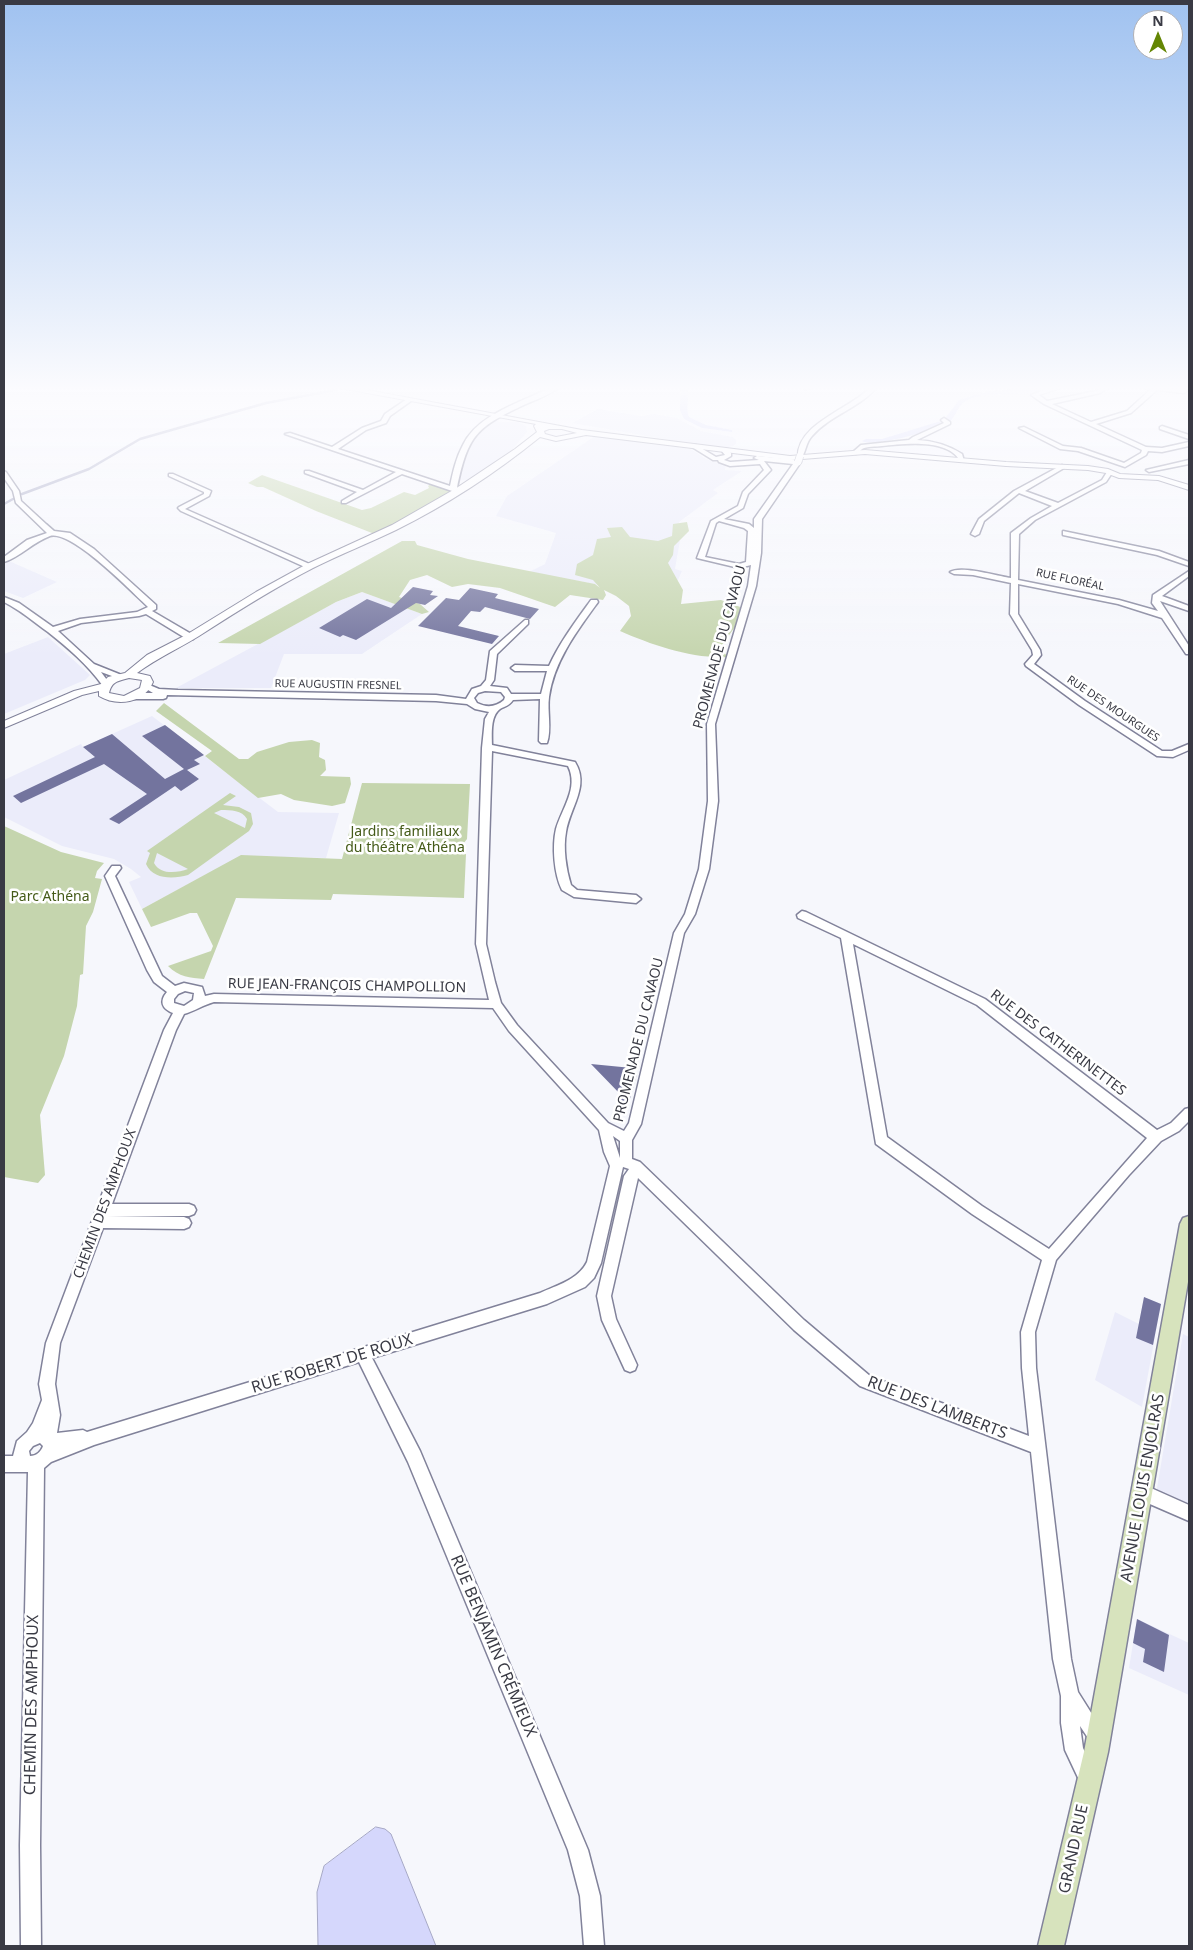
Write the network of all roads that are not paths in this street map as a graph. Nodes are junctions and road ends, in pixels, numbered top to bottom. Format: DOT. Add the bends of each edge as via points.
graph roads {
  1 [pos="7,477"];
  2 [pos="176,477"];
  3 [pos="321,477"];
  4 [pos="392,477"];
  5 [pos="417,477"];
  6 [pos="456,477"];
  7 [pos="476,477"];
  8 [pos="761,477"];
  9 [pos="786,477"];
  10 [pos="1044,477"];
  11 [pos="1106,477"];
  12 [pos="1119,477"];
  13 [pos="1152,477"];
  14 [pos="1173,477"];
  15 [pos="1159,478"];
  16 [pos="1104,480"];
  17 [pos="1189,487"];
  18 [pos="455,490"];
  19 [pos="1020,491"];
  20 [pos="363,492"];
  21 [pos="344,502"];
  22 [pos="1059,506"];
  23 [pos="717,519"];
  24 [pos="52,533"];
  25 [pos="1066,533"];
  26 [pos="975,534"];
  27 [pos="4,560"];
  28 [pos="1189,564"];
  29 [pos="310,566"];
  30 [pos="954,572"];
  31 [pos="1189,573"];
  32 [pos="1016,581"];
  33 [pos="4,599"];
  34 [pos="1156,600"];
  35 [pos="594,602"];
  36 [pos="1119,602"];
  37 [pos="1189,609"];
  38 [pos="148,611"];
  39 [pos="1165,616"];
  40 [pos="525,622"];
  41 [pos="51,630"];
  42 [pos="190,637"];
  43 [pos="179,643"];
  44 [pos="1189,652"];
  45 [pos="86,662"];
  46 [pos="515,668"];
  47 [pos="553,669"];
  48 [pos="125,675"];
  49 [pos="142,676"];
  50 [pos="493,684"];
  51 [pos="147,687"];
  52 [pos="104,688"];
  53 [pos="135,696"];
  54 [pos="239,696"];
  55 [pos="545,696"];
  56 [pos="509,697"];
  57 [pos="471,698"];
  58 [pos="495,708"];
  59 [pos="482,709"];
  60 [pos="489,719"];
  61 [pos="4,725"];
  62 [pos="544,741"];
  63 [pos="1189,747"];
  64 [pos="487,748"];
  65 [pos="116,868"];
  66 [pos="636,898"];
  67 [pos="802,915"];
  68 [pos="846,938"];
  69 [pos="174,991"];
  70 [pos="198,1002"];
  71 [pos="496,1004"];
  72 [pos="180,1010"];
  73 [pos="1189,1113"];
  74 [pos="604,1127"];
  75 [pos="1156,1137"];
  76 [pos="626,1140"];
  77 [pos="627,1166"];
  78 [pos="189,1210"];
  79 [pos="101,1216"];
  80 [pos="184,1223"];
  81 [pos="1189,1224"];
  82 [pos="1050,1257"];
  83 [pos="363,1355"];
  84 [pos="630,1365"];
  85 [pos="1038,1447"];
  86 [pos="37,1450"];
  87 [pos="4,1460"];
  88 [pos="4,1464"];
  89 [pos="1142,1492"];
  90 [pos="1189,1513"];
  91 [pos="1070,1696"];
  92 [pos="1097,1745"];
  93 [pos="1090,1780"];
  94 [pos="31,1946"];
  95 [pos="594,1946"];
  96 [pos="1051,1946"];
  1 -- 24 [label="street" via="16,491 18,502"];
  2 -- 29 [label="street" via="208,491 207,495 181,508 183,510"];
  3 -- 20 [label="street"];
  4 -- 20 [label="street"];
  5 -- 18 [label="street"];
  6 -- 18 [label="street"];
  7 -- 18 [label="street"];
  8 -- 23 [label="street" via="745,493 740,507"];
  9 -- 76 [label="street, PROMENADE DU CAVAOU" via="758,519 752,586 711,724 713,801 704,869 690,914 679,933 635,1124"];
  10 -- 19 [label="street"];
  11 -- 16 [label="street"];
  12 -- 16 [label="street"];
  13 -- 15 [label="street"];
  14 -- 17 [label="street"];
  15 -- 17 [label="street"];
  16 -- 22 [label="street"];
  18 -- 29 [label="street" via="396,527"];
  19 -- 22 [label="street"];
  19 -- 26 [label="street" via="981,520"];
  20 -- 21 [label="street"];
  22 -- 32 [label="street" via="1023,525 1015,533"];
  23 -- 23 [label="street" via="710,528 701,558 739,566 750,563 752,530"];
  24 -- 27 [label="street" via="30,542"];
  24 -- 38 [label="street" via="67,535 91,551 151,602 153,607"];
  25 -- 28 [label="street" via="1159,553"];
  29 -- 42 [label="street"];
  30 -- 32 [label="street, RUE FLORÉAL"];
  31 -- 34 [label="street"];
  32 -- 36 [label="street, RUE FLORÉAL"];
  32 -- 63 [label="street, RUE DES MOURGUES" via="1014,614 1037,656 1028,664 1160,754 1173,754"];
  33 -- 41 [label="street" via="33,615"];
  34 -- 36 [label="street, RUE FLORÉAL"];
  34 -- 37 [label="street, RUE FLORÉAL"];
  34 -- 39 [label="street"];
  35 -- 47 [label="street" via="566,642"];
  36 -- 39 [label="street, RUE FLORÉAL"];
  38 -- 41 [label="street" via="80,621"];
  38 -- 42 [label="street"];
  39 -- 44 [label="street"];
  40 -- 50 [label="street" via="493,653"];
  41 -- 45 [label="street"];
  42 -- 43 [label="street"];
  43 -- 48 [label="street"];
  43 -- 49 [label="street" via="150,663"];
  45 -- 48 [label="street"];
  45 -- 52 [label="street"];
  46 -- 47 [label="street"];
  47 -- 55 [label="street"];
  48 -- 49 [label="street"];
  48 -- 52 [label="street"];
  49 -- 51 [label="street" via="148,682"];
  50 -- 56 [label="street"];
  50 -- 57 [label="street"];
  51 -- 53 [label="street"];
  51 -- 54 [label="street, RUE AUGUSTIN FRESNEL" via="160,692"];
  52 -- 53 [label="street" via="116,699"];
  52 -- 61 [label="street" via="65,699"];
  53 -- 54 [label="street, RUE AUGUSTIN FRESNEL"];
  54 -- 57 [label="street, RUE AUGUSTIN FRESNEL"];
  55 -- 56 [label="street"];
  55 -- 62 [label="street"];
  56 -- 58 [label="street" via="505,704"];
  57 -- 59 [label="street"];
  58 -- 59 [label="street"];
  58 -- 60 [label="street"];
  59 -- 60 [label="street"];
  60 -- 64 [label="street"];
  64 -- 66 [label="street" via="572,764 576,771 575,792 560,833 566,887 574,893"];
  64 -- 71 [label="street" via="481,944"];
  65 -- 69 [label="street" via="110,876 153,970 158,979"];
  67 -- 68 [label="street, RUE DES CATHERINETTES"];
  68 -- 75 [label="street, RUE DES CATHERINETTES" via="981,1002"];
  68 -- 82 [label="street" via="881,1140 977,1210"];
  69 -- 70 [label="street" via="184,987 195,988 200,994"];
  69 -- 72 [label="street" via="168,998 168,1005"];
  70 -- 71 [label="street, RUE JEAN-FRANÇOIS CHAMPOLLION" via="214,998"];
  70 -- 72 [label="street" via="193,1007"];
  71 -- 74 [label="street" via="523,1041"];
  72 -- 79 [label="street, CHEMIN DES AMPHOUX"];
  73 -- 75 [label="street"];
  74 -- 76 [label="street"];
  74 -- 77 [label="street" via="612,1159"];
  75 -- 82 [label="street"];
  76 -- 77 [label="street"];
  77 -- 83 [label="street, RUE ROBERT DE ROUX" via="594,1263 580,1282 542,1299"];
  77 -- 84 [label="street" via="631,1176 604,1296 608,1320"];
  77 -- 85 [label="street, RUE DES LAMBERTS" via="865,1381"];
  78 -- 79 [label="street"];
  79 -- 80 [label="street"];
  79 -- 86 [label="street, CHEMIN DES AMPHOUX" via="54,1343 47,1384 52,1415"];
  81 -- 89 [label="main road, AVENUE LOUIS ENJOLRAS"];
  82 -- 85 [label="street" via="1028,1332"];
  83 -- 86 [label="street, RUE ROBERT DE ROUX" via="94,1436"];
  83 -- 95 [label="street, RUE BENJAMIN CRÉMIEUX" via="414,1457 575,1843 590,1896"];
  85 -- 91 [label="street" via="1062,1659"];
  86 -- 87 [label="street, RUE ROBERT DE ROUX"];
  86 -- 88 [label="street, RUE ROBERT DE ROUX"];
  86 -- 94 [label="street, CHEMIN DES AMPHOUX"];
  89 -- 90 [label="street"];
  89 -- 92 [label="main road, AVENUE LOUIS ENJOLRAS"];
  91 -- 92 [label="street"];
  91 -- 93 [label="street" via="1074,1750"];
  92 -- 93 [label="main road, GRAND RUE"];
  93 -- 96 [label="main road, GRAND RUE"];
}
